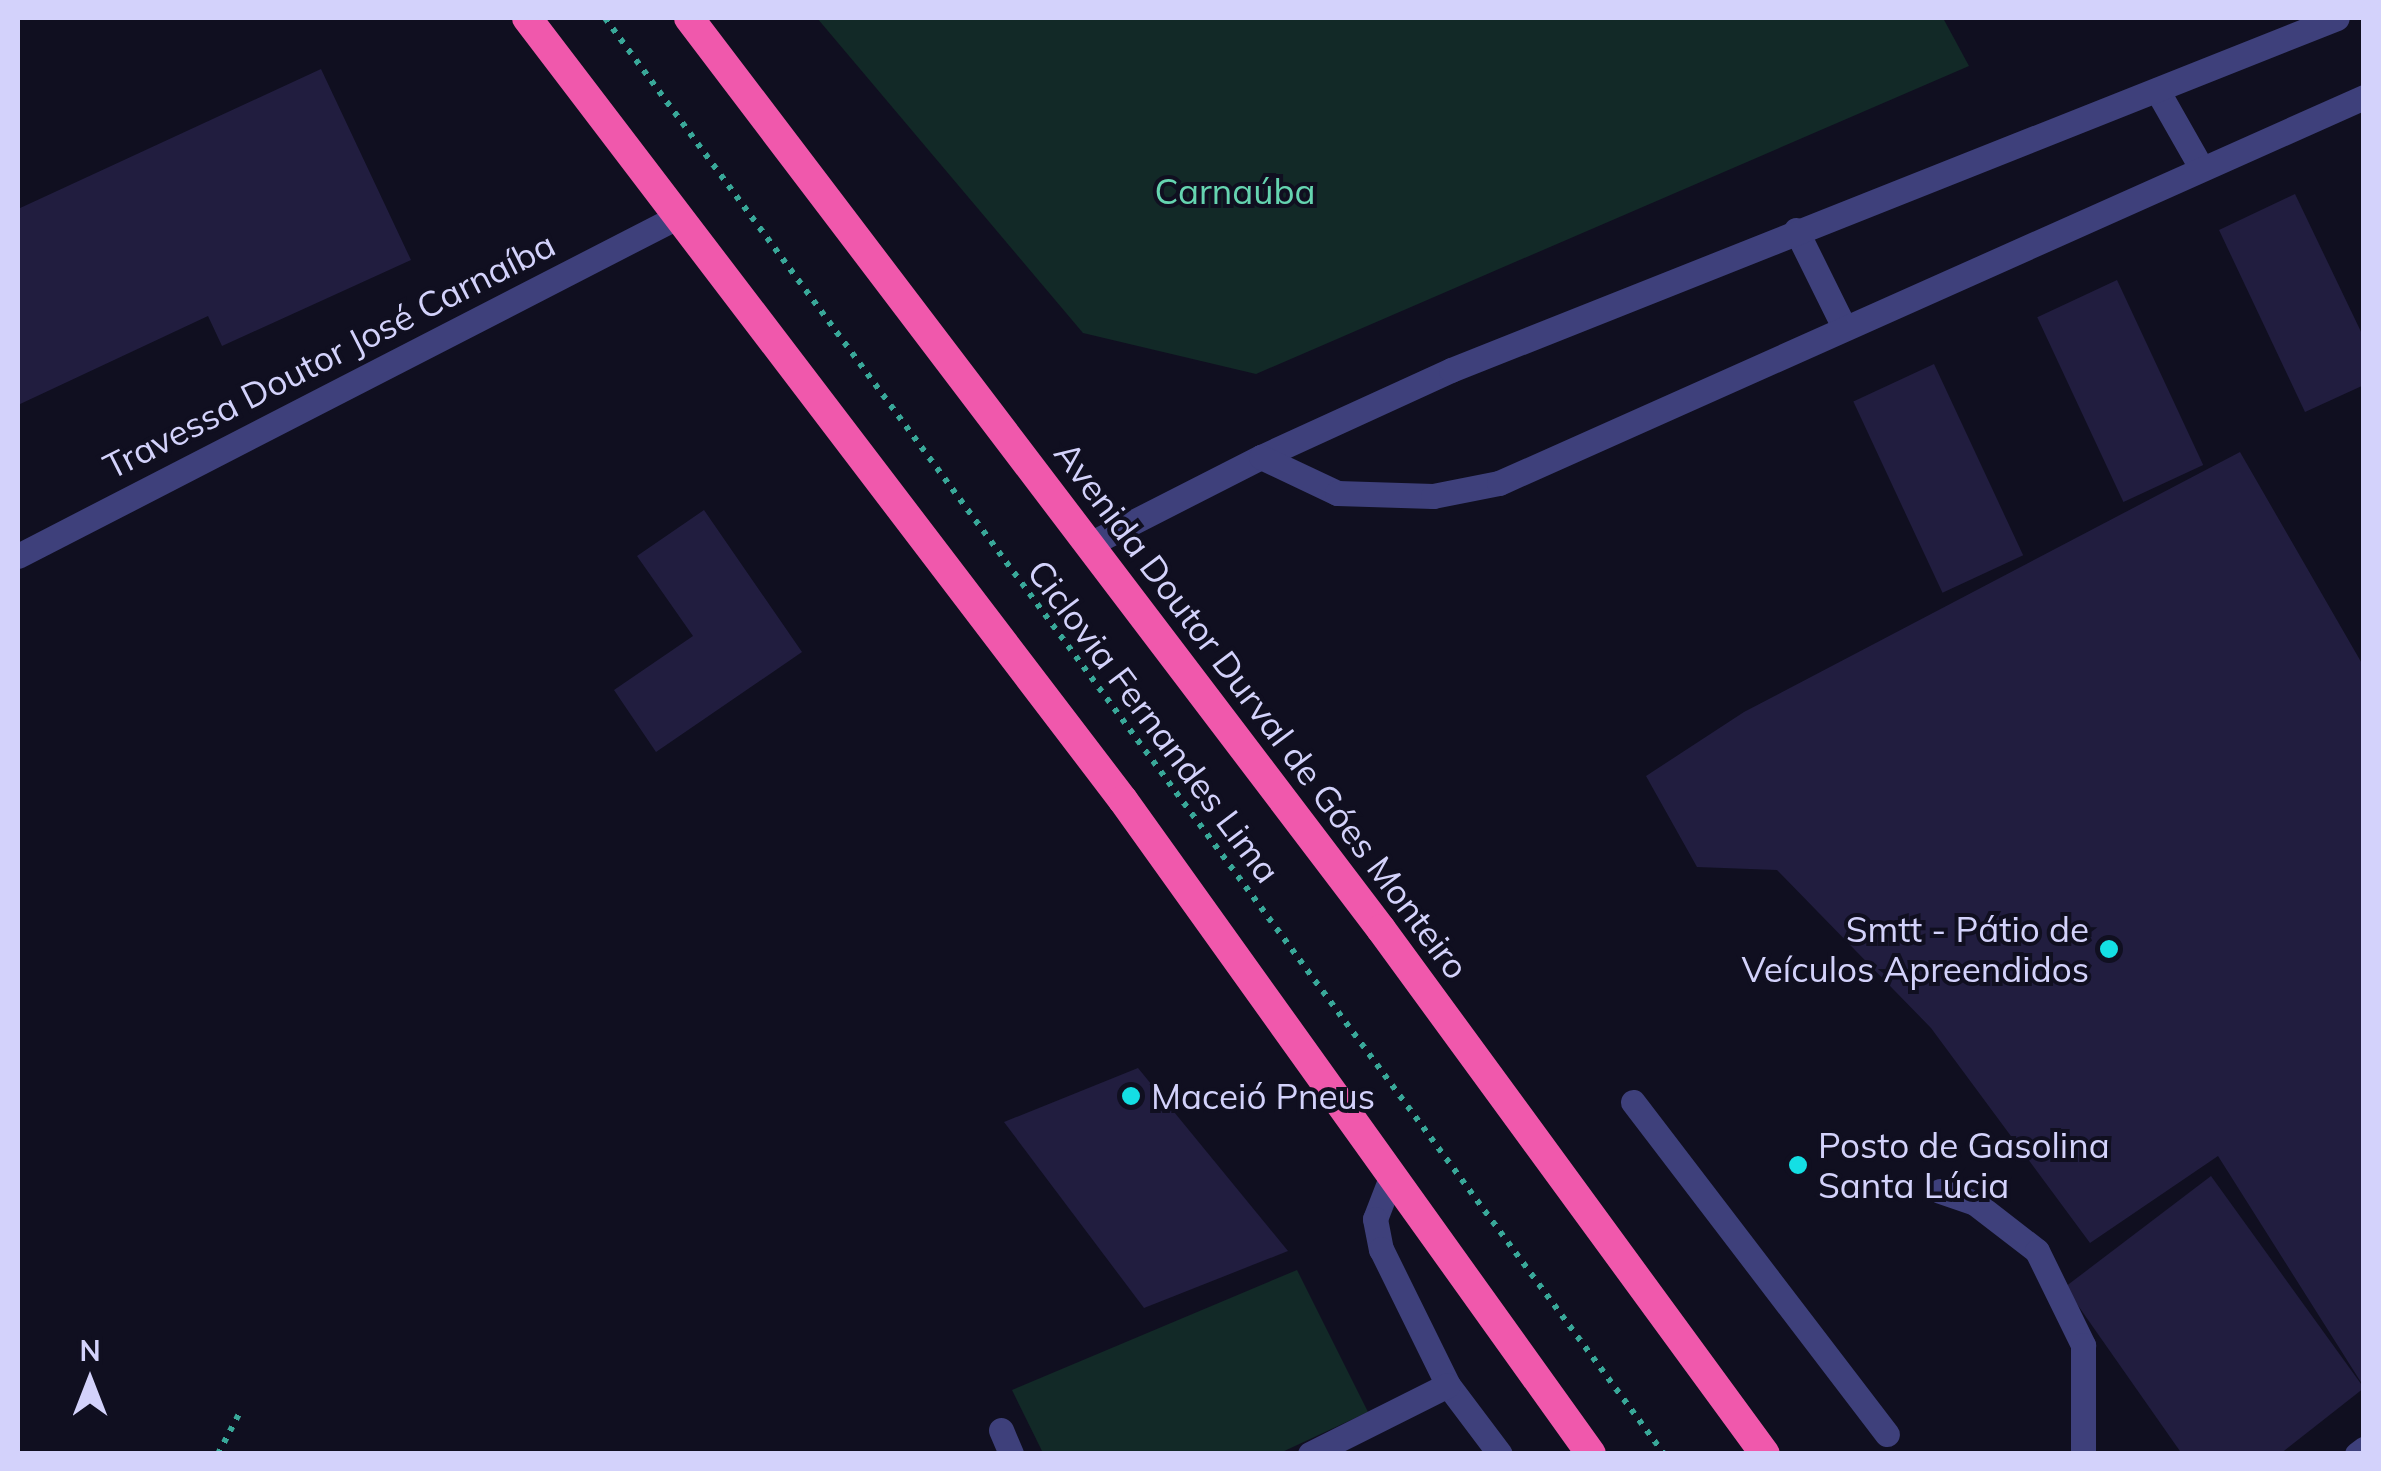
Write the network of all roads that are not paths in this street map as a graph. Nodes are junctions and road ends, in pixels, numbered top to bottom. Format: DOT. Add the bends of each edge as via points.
graph roads {
  1 [pos="527,18"];
  2 [pos="690,18"];
  3 [pos="2336,18"];
  4 [pos="2157,90"];
  5 [pos="2364,97"];
  6 [pos="2200,164"];
  7 [pos="673,219"];
  8 [pos="1796,230"];
  9 [pos="1844,327"];
  10 [pos="1261,456"];
  11 [pos="1090,544"];
  12 [pos="18,556"];
  13 [pos="1632,1102"];
  14 [pos="1392,1175"];
  15 [pos="1940,1191"];
  16 [pos="1448,1385"];
  17 [pos="1886,1434"];
  18 [pos="2364,1449"];
  19 [pos="1310,1454"];
  20 [pos="1500,1454"];
  21 [pos="1591,1454"];
  22 [pos="1765,1454"];
  23 [pos="2083,1454"];
  24 [pos="2357,1454"];
  1 -- 7 [label="highway"];
  2 -- 11 [label="highway, Avenida Doutor Durval de Góes Monteiro"];
  3 -- 4 [label="street"];
  4 -- 6 [label="street"];
  4 -- 8 [label="street"];
  5 -- 6 [label="street"];
  6 -- 9 [label="street"];
  7 -- 12 [label="street, Travessa Doutor José Carnaíba"];
  7 -- 14 [label="highway" via="1124,800"];
  8 -- 9 [label="street"];
  8 -- 10 [label="street"];
  9 -- 10 [label="street" via="1499,483 1433,496 1336,493"];
  10 -- 11 [label="street"];
  11 -- 22 [label="highway, Avenida Doutor Durval de Góes Monteiro"];
  13 -- 17 [label="street"];
  14 -- 16 [label="street" via="1375,1219 1380,1250"];
  14 -- 21 [label="highway"];
  15 -- 23 [label="street" via="1975,1203 2037,1251 2083,1345"];
  16 -- 19 [label="street"];
  16 -- 20 [label="street"];
  18 -- 24 [label="street"];
}
